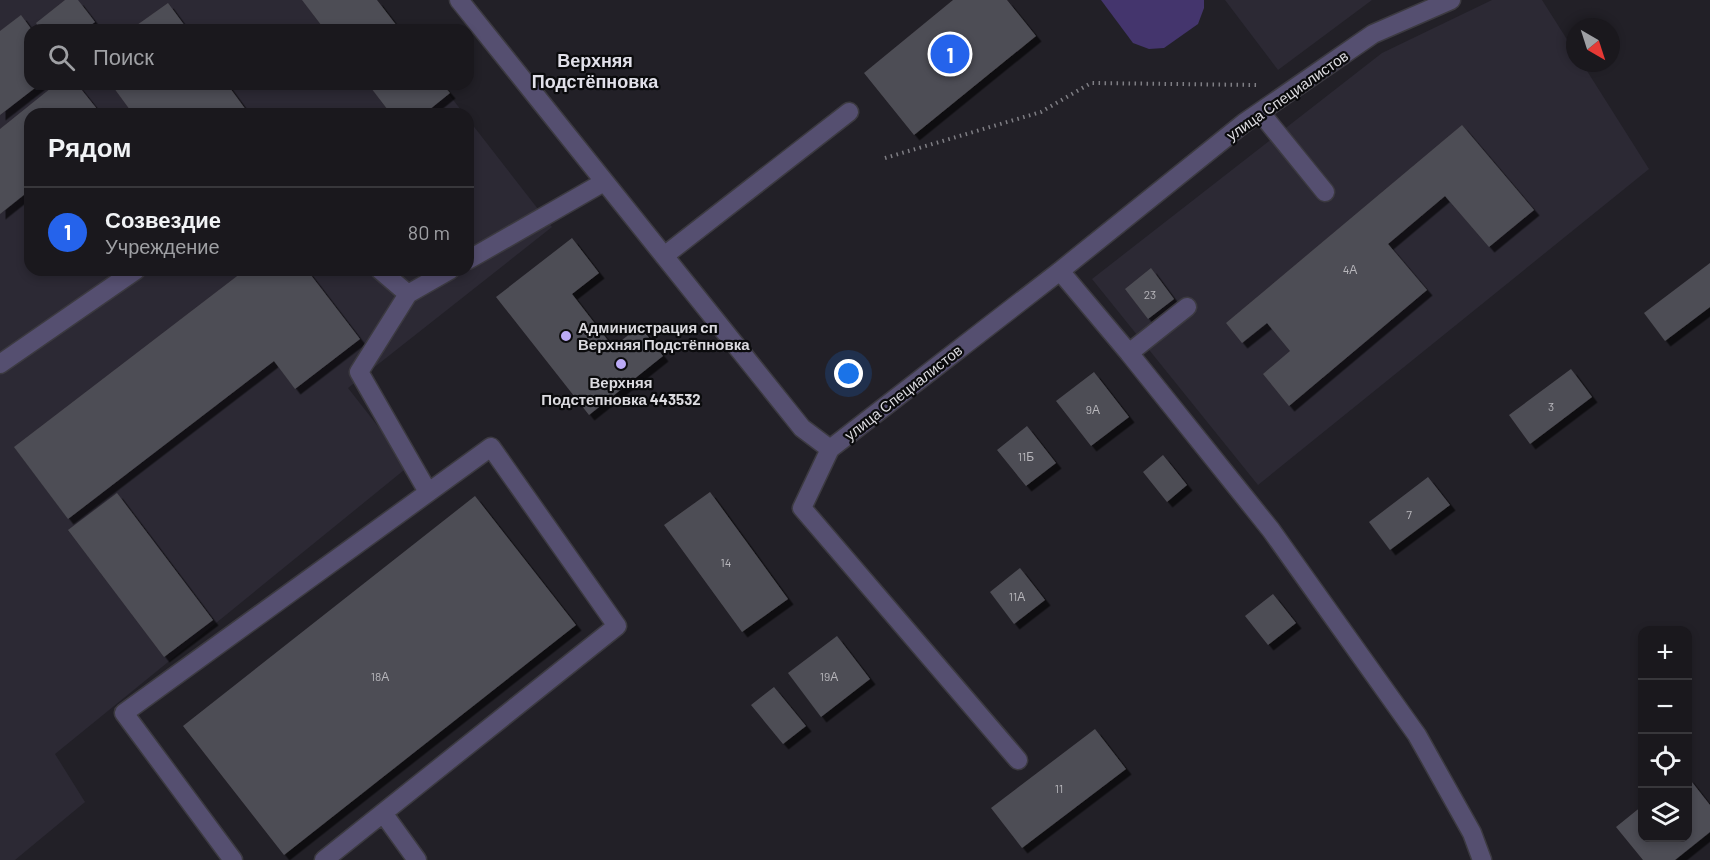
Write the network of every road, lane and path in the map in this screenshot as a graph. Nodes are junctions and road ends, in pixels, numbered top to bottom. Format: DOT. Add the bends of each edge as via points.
graph roads {
  1 [pos="459,0"];
  2 [pos="1451,0"];
  3 [pos="1258,85"];
  4 [pos="849,112"];
  5 [pos="1260,112"];
  6 [pos="885,158"];
  7 [pos="604,182"];
  8 [pos="1325,192"];
  9 [pos="664,256"];
  10 [pos="474,257"];
  11 [pos="1060,271"];
  12 [pos="127,276"];
  13 [pos="387,276"];
  14 [pos="440,276"];
  15 [pos="408,294"];
  16 [pos="1187,308"];
  17 [pos="1129,353"];
  18 [pos="0,364"];
  19 [pos="830,449"];
  20 [pos="428,492"];
  21 [pos="1018,760"];
  22 [pos="383,813"];
  23 [pos="232,860"];
  24 [pos="324,860"];
  25 [pos="417,860"];
  26 [pos="1482,860"];
  1 -- 7 [label="street, улица Специалистов"];
  2 -- 5 [label="street, улица Специалистов" via="1373,34"];
  3 -- 6 [label="path" via="1091,83 1041,112"];
  4 -- 9 [label="street"];
  5 -- 8 [label="street"];
  5 -- 11 [label="street, улица Специалистов"];
  7 -- 9 [label="street, улица Специалистов"];
  7 -- 10 [label="street"];
  9 -- 19 [label="street, улица Специалистов" via="802,428"];
  11 -- 17 [label="street"];
  11 -- 19 [label="street, улица Специалистов"];
  12 -- 18 [label="street"];
  13 -- 15 [label="street"];
  14 -- 15 [label="street"];
  15 -- 20 [label="street" via="359,372"];
  16 -- 17 [label="street"];
  17 -- 26 [label="street" via="1271,530 1417,735 1472,833"];
  19 -- 21 [label="street" via="802,508"];
  20 -- 22 [label="street" via="491,447 617,626"];
  20 -- 23 [label="street" via="124,713"];
  22 -- 24 [label="street"];
  22 -- 25 [label="street"];
}
